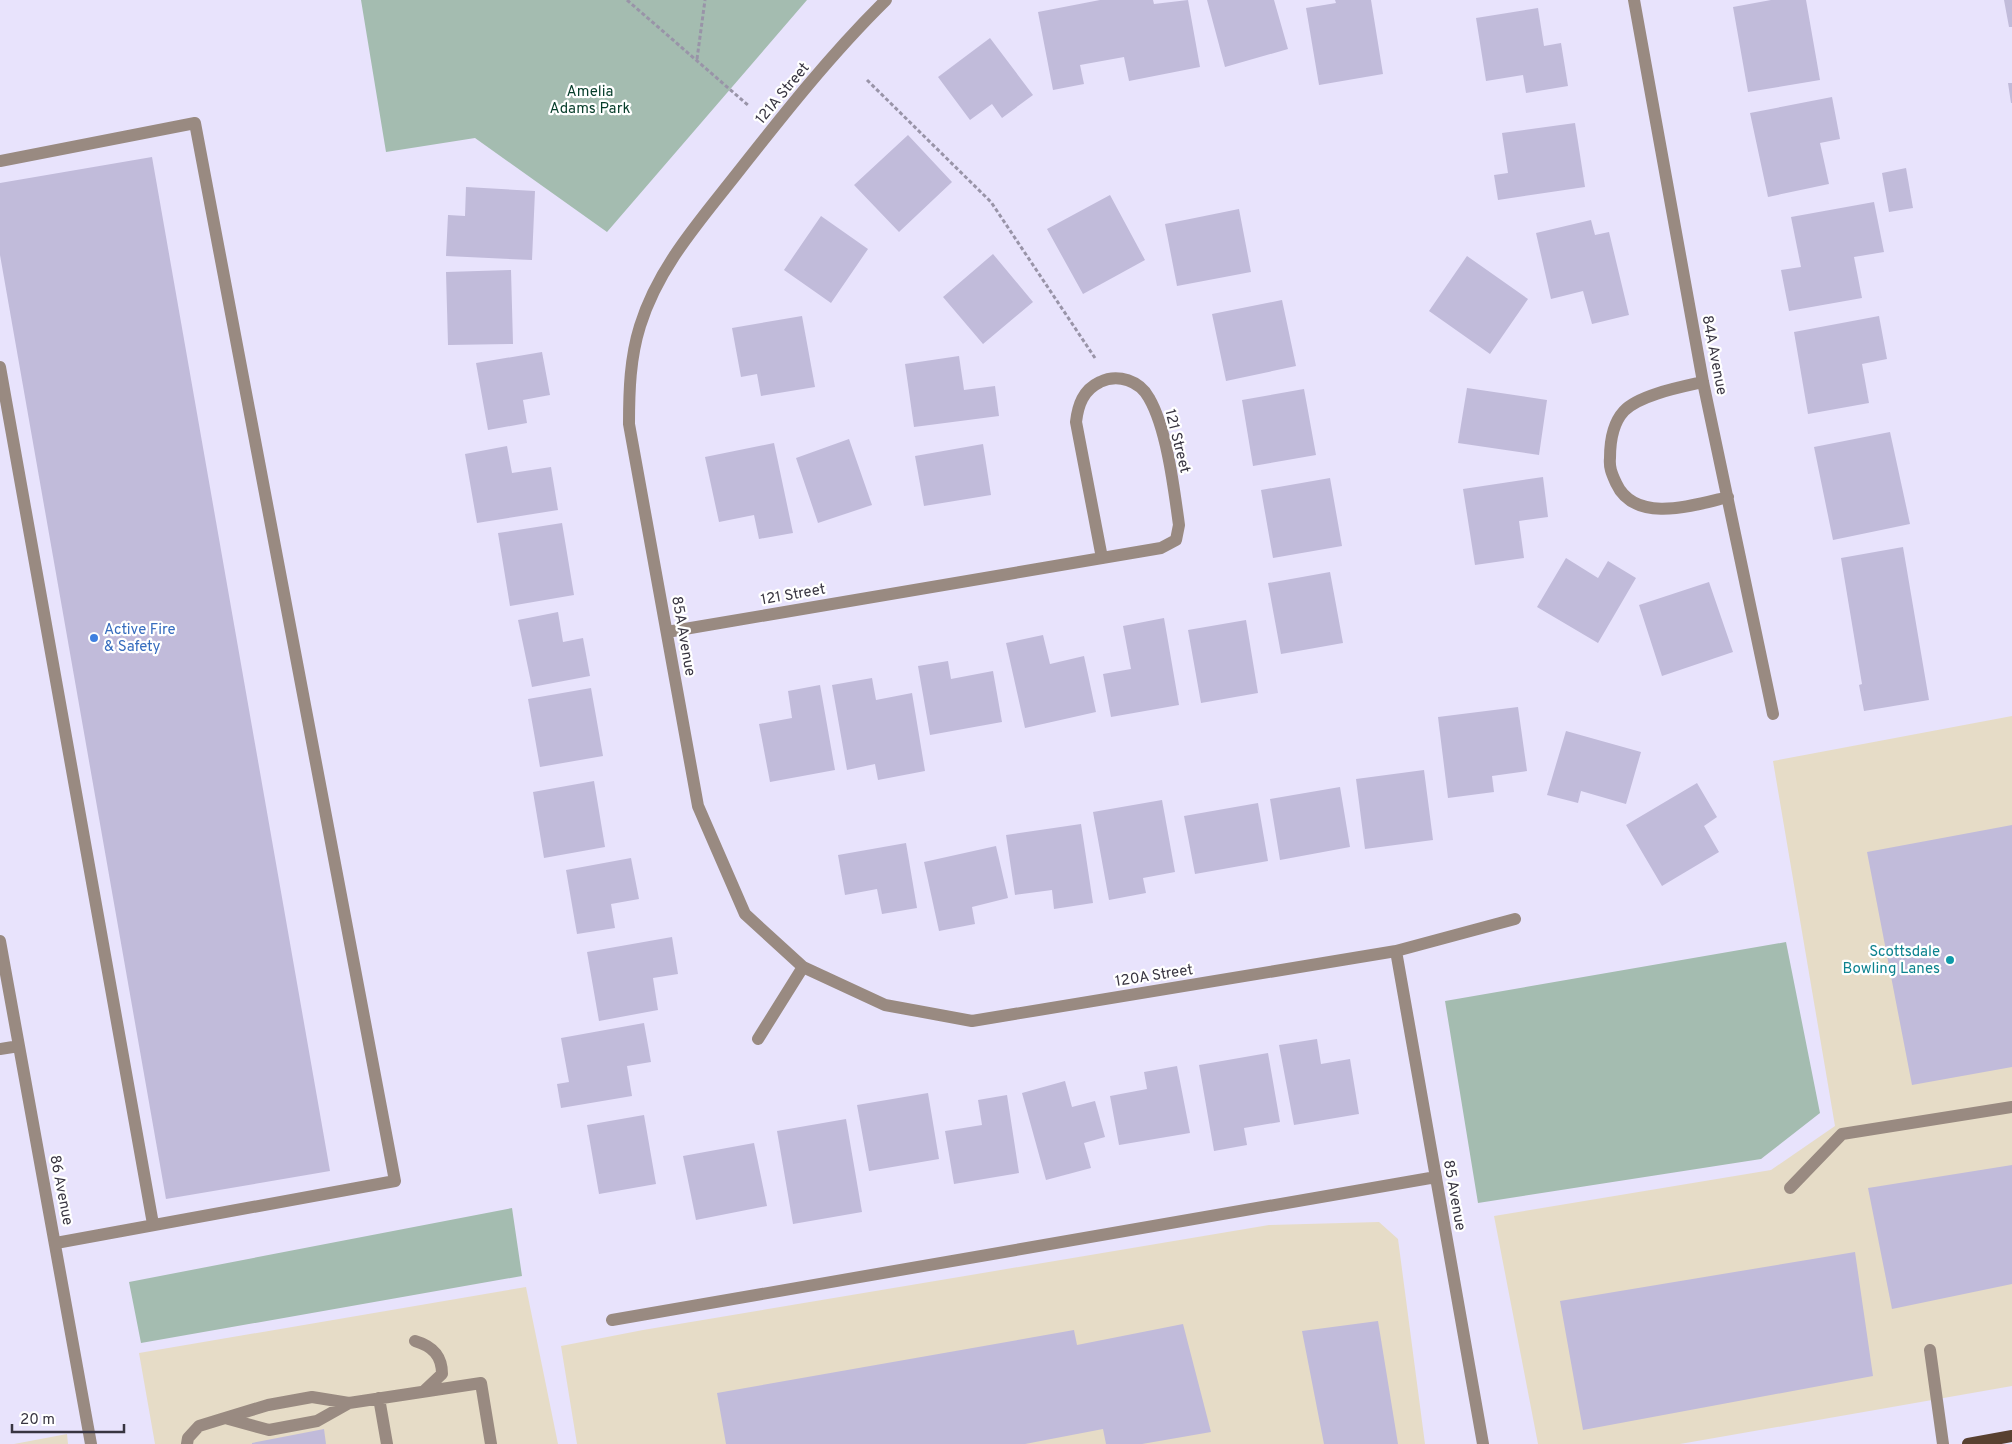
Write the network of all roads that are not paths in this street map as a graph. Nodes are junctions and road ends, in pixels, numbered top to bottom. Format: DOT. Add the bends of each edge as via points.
graph roads {
  1 [pos="886,0"];
  2 [pos="1634,0"];
  3 [pos="0,161"];
  4 [pos="708,211"];
  5 [pos="0,367"];
  6 [pos="1703,382"];
  7 [pos="1728,497"];
  8 [pos="1102,558"];
  9 [pos="667,632"];
  10 [pos="1773,714"];
  11 [pos="1514,919"];
  12 [pos="0,941"];
  13 [pos="1396,951"];
  14 [pos="803,967"];
  15 [pos="758,1039"];
  16 [pos="19,1046"];
  17 [pos="0,1050"];
  18 [pos="2012,1107"];
  19 [pos="1436,1177"];
  20 [pos="1790,1188"];
  21 [pos="153,1224"];
  22 [pos="56,1243"];
  23 [pos="612,1320"];
  24 [pos="416,1341"];
  25 [pos="1930,1350"];
  26 [pos="425,1390"];
  27 [pos="379,1398"];
  28 [pos="349,1403"];
  29 [pos="225,1418"];
  30 [pos="2012,1436"];
  31 [pos="91,1444"];
  32 [pos="187,1444"];
  33 [pos="387,1444"];
  34 [pos="492,1444"];
  35 [pos="1483,1444"];
  36 [pos="1943,1444"];
  37 [pos="1968,1444"];
  1 -- 4 [label="street, 121A Street" via="838,51"];
  2 -- 6 [label="street, 84A Avenue"];
  3 -- 21 [label="street" via="195,123 395,1181"];
  4 -- 9 [label="street, 85A Avenue" via="667,264 640,326 629,379 629,424"];
  5 -- 21 [label="street"];
  6 -- 7 [label="street, 84A Avenue"];
  6 -- 7 [label="street" via="1651,396 1624,411 1610,437 1609,467 1620,491 1634,502 1653,509 1678,509"];
  7 -- 10 [label="street, 84A Avenue"];
  8 -- 8 [label="street, 121 Street" via="1076,422 1078,405 1086,392 1110,378 1123,378 1136,384 1148,396 1156,413 1179,525 1176,540 1161,548"];
  8 -- 9 [label="street, 121 Street"];
  9 -- 14 [label="street, 85A Avenue" via="698,806 745,914"];
  11 -- 13 [label="street, 120A Street"];
  12 -- 16 [label="street, 86 Avenue"];
  13 -- 14 [label="street, 120A Street" via="972,1021 885,1005"];
  13 -- 19 [label="street, 85 Avenue"];
  14 -- 15 [label="street"];
  16 -- 17 [label="street"];
  16 -- 22 [label="street, 86 Avenue"];
  18 -- 20 [label="street" via="1842,1134"];
  19 -- 23 [label="street"];
  19 -- 35 [label="street, 85 Avenue"];
  21 -- 22 [label="street"];
  22 -- 31 [label="street, 86 Avenue"];
  24 -- 26 [label="street" via="430,1346 442,1364 442,1374"];
  25 -- 36 [label="street"];
  26 -- 27 [label="street"];
  26 -- 34 [label="street" via="481,1383"];
  27 -- 28 [label="street"];
  27 -- 33 [label="street"];
  28 -- 29 [label="street" via="312,1397 268,1405"];
  28 -- 29 [label="street" via="317,1421 270,1430"];
  29 -- 32 [label="street" via="199,1426"];
  30 -- 37 [label="main road"];
}
